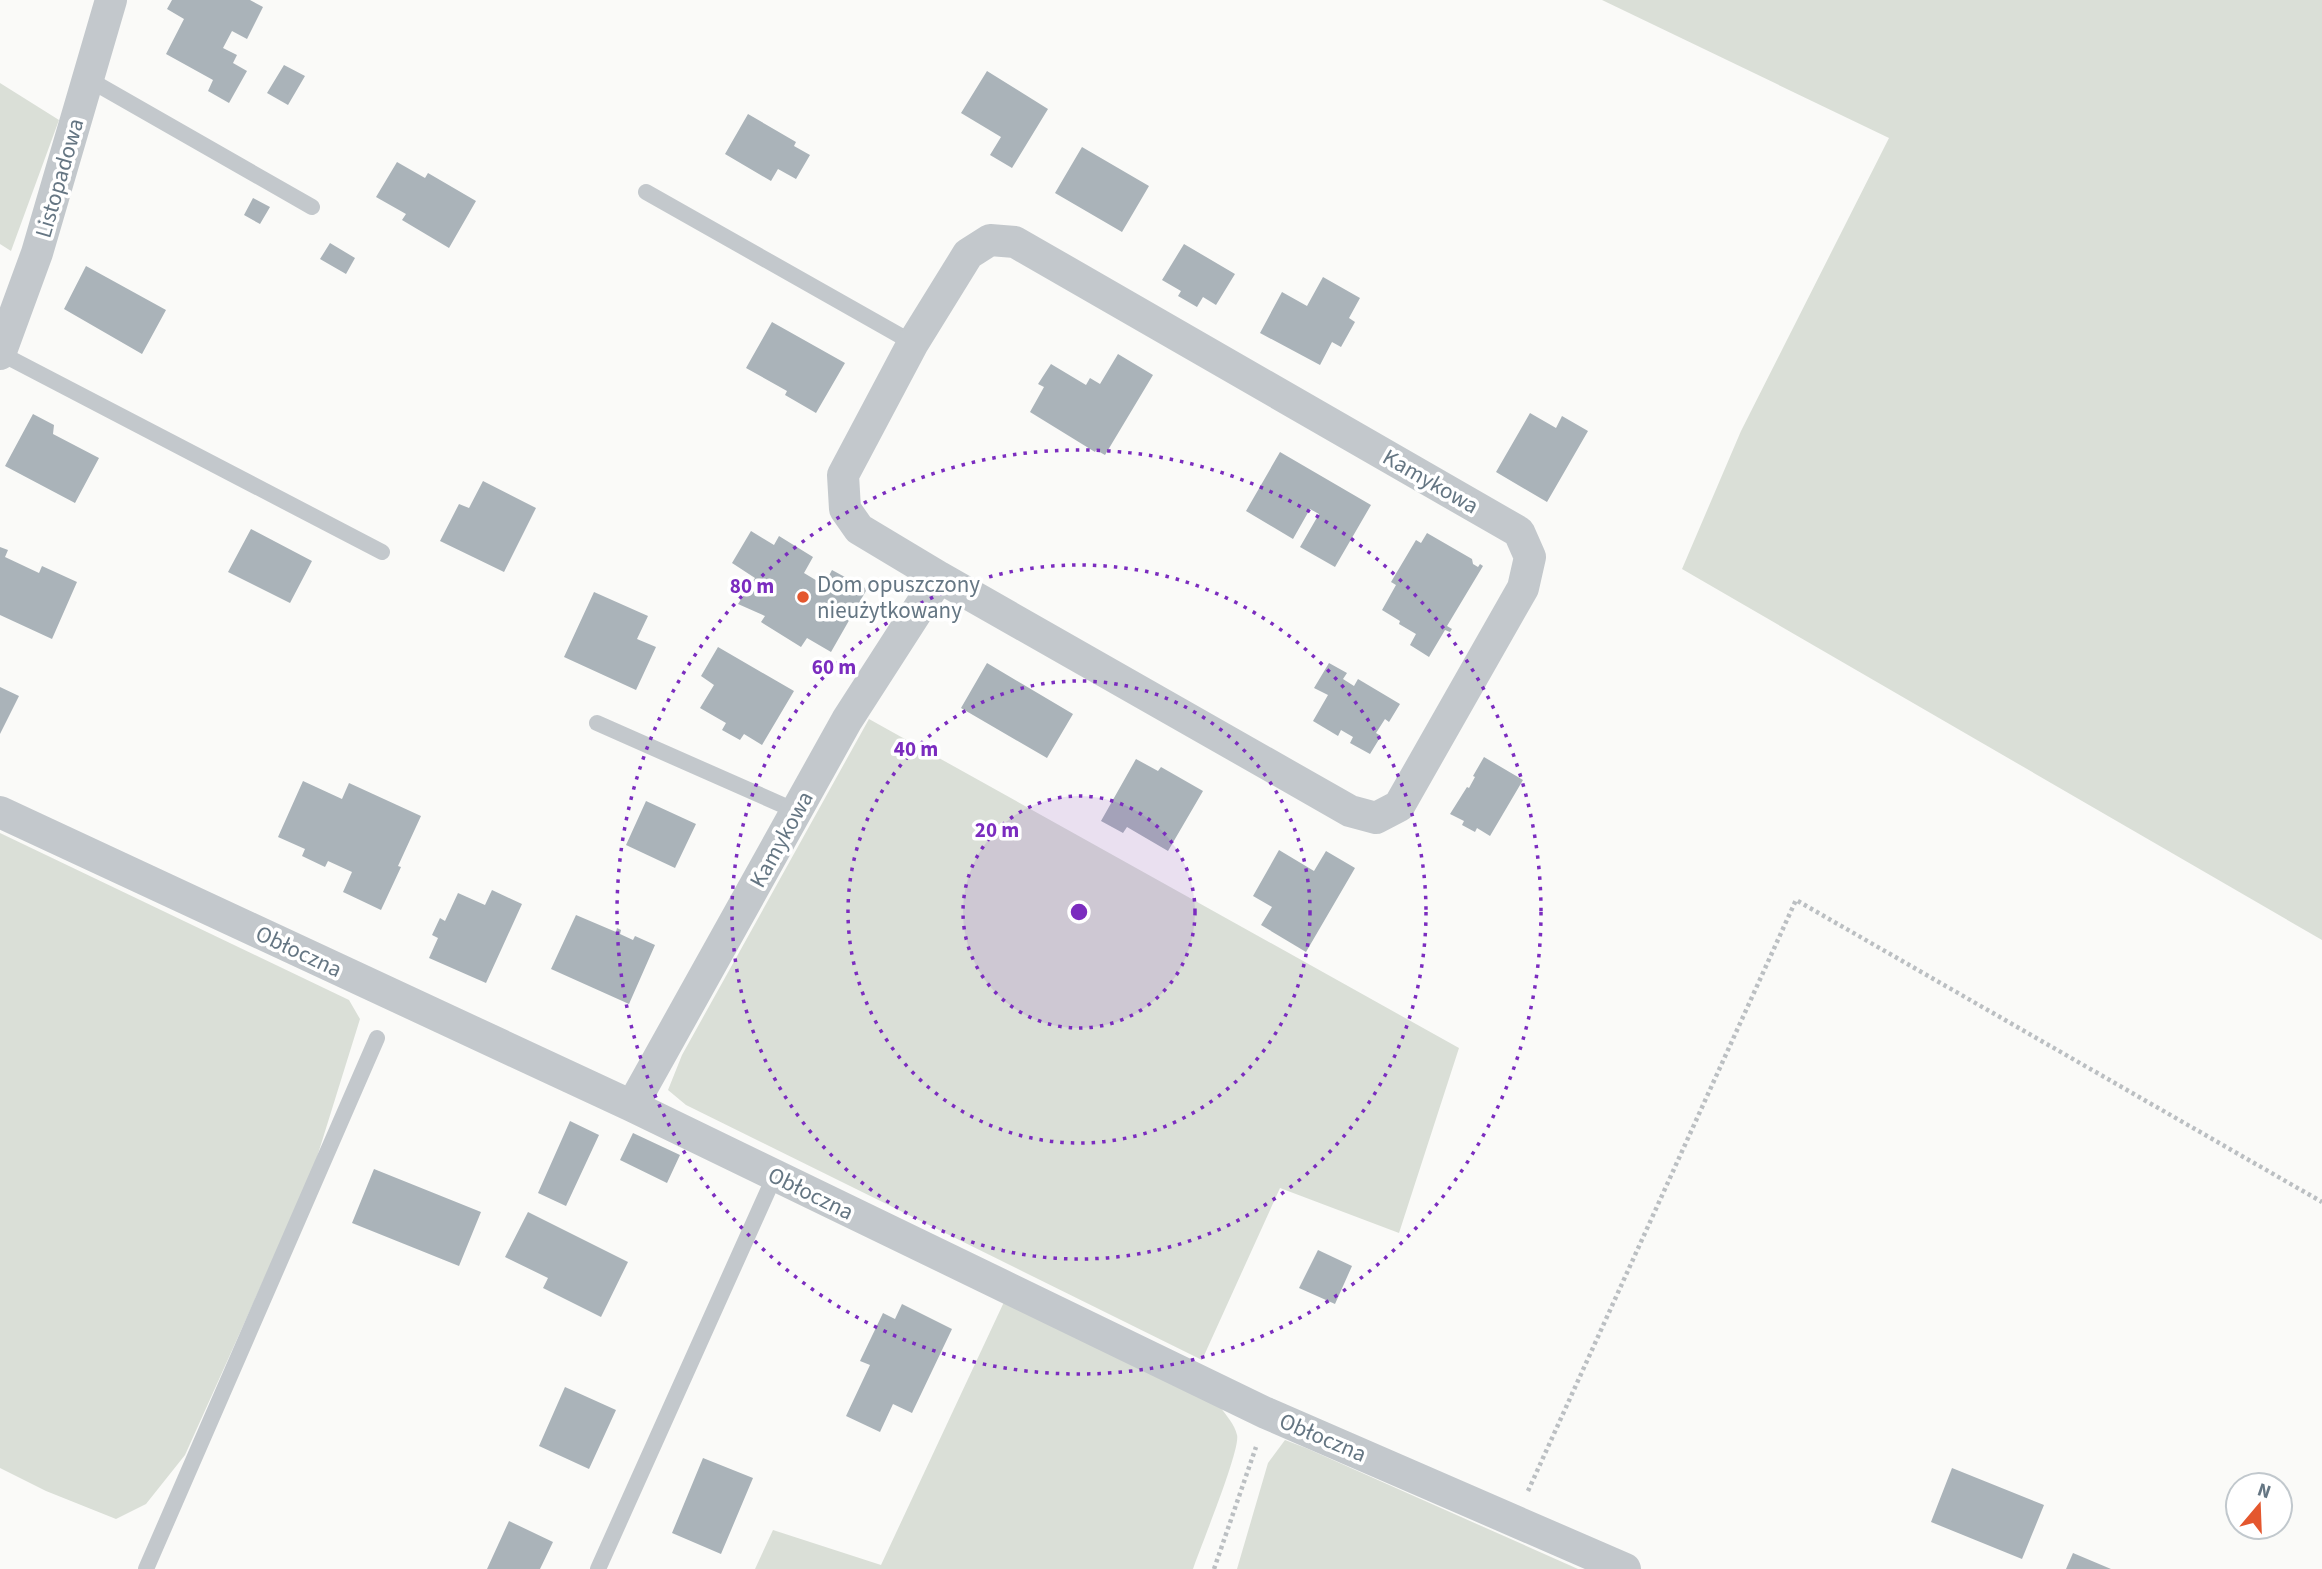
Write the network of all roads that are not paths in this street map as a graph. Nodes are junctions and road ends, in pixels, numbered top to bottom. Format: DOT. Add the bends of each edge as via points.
graph roads {
  1 [pos="111,0"];
  2 [pos="88,79"];
  3 [pos="646,192"];
  4 [pos="312,207"];
  5 [pos="913,343"];
  6 [pos="0,353"];
  7 [pos="382,552"];
  8 [pos="939,577"];
  9 [pos="597,723"];
  10 [pos="796,811"];
  11 [pos="0,812"];
  12 [pos="377,1038"];
  13 [pos="632,1106"];
  14 [pos="775,1175"];
  15 [pos="146,1569"];
  16 [pos="598,1569"];
  17 [pos="1625,1569"];
  1 -- 2 [label="street, Listopadowa"];
  2 -- 4 [label="lane"];
  2 -- 6 [label="street, Listopadowa" via="37,253"];
  3 -- 5 [label="lane"];
  5 -- 8 [label="street, Kamykowa" via="843,475 845,509 859,529"];
  5 -- 8 [label="street, Kamykowa" via="968,254 990,240 1015,242 1519,532 1530,557 1523,588 1399,806 1376,818 1350,811"];
  6 -- 7 [label="lane"];
  8 -- 10 [label="street, Kamykowa" via="847,720"];
  9 -- 10 [label="lane"];
  10 -- 13 [label="street, Kamykowa"];
  11 -- 13 [label="street, Obłoczna"];
  12 -- 15 [label="lane"];
  13 -- 14 [label="street, Obłoczna"];
  14 -- 16 [label="lane"];
  14 -- 17 [label="street, Obłoczna" via="1266,1413"];
}
